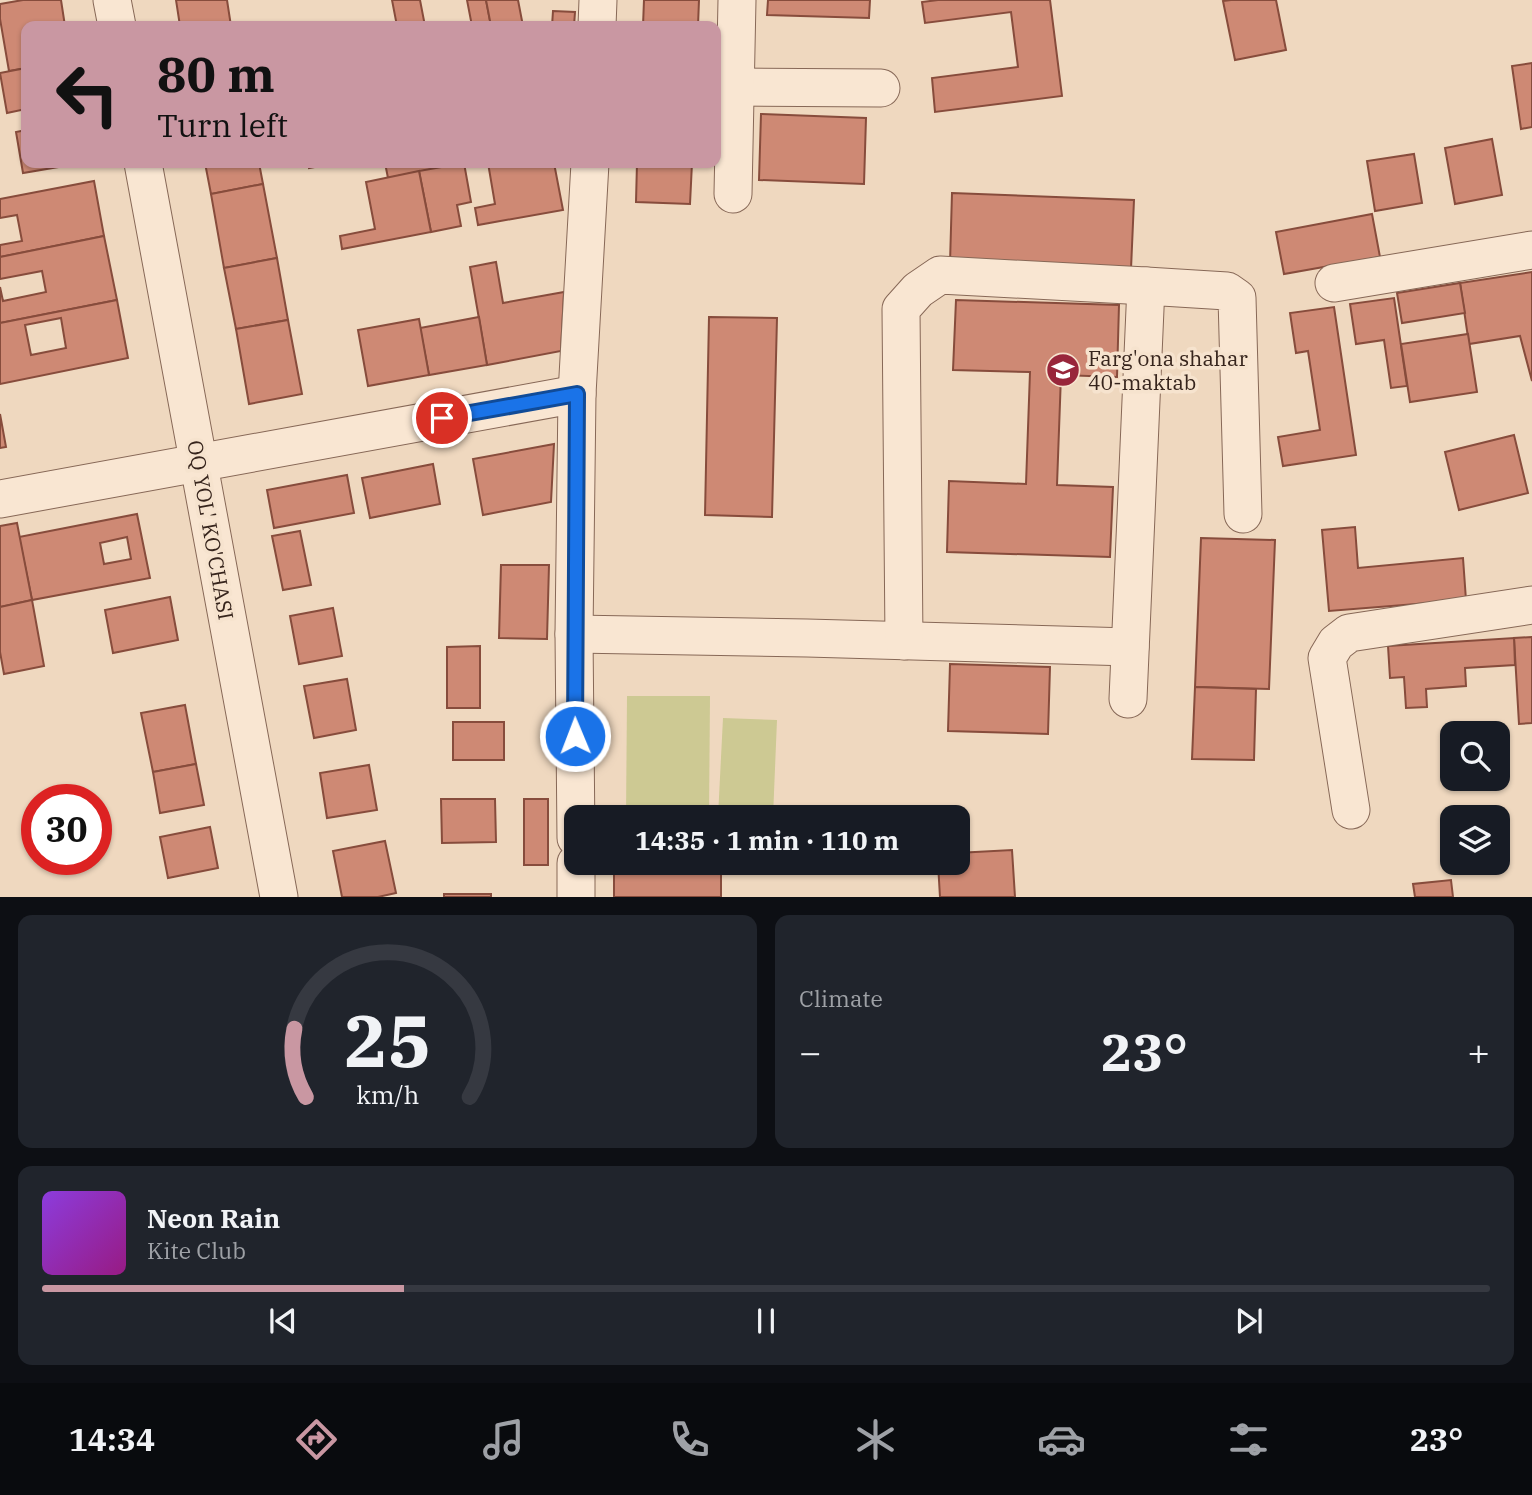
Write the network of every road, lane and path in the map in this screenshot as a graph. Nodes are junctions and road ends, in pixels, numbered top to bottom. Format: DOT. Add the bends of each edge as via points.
graph roads {
  1 [pos="112,0"];
  2 [pos="598,0"];
  3 [pos="737,0"];
  4 [pos="116,21"];
  5 [pos="597,21"];
  6 [pos="735,87"];
  7 [pos="881,88"];
  8 [pos="144,168"];
  9 [pos="590,168"];
  10 [pos="733,194"];
  11 [pos="1532,250"];
  12 [pos="1334,283"];
  13 [pos="1146,286"];
  14 [pos="577,394"];
  15 [pos="199,462"];
  16 [pos="0,499"];
  17 [pos="1243,514"];
  18 [pos="1532,605"];
  19 [pos="574,634"];
  20 [pos="904,641"];
  21 [pos="1130,648"];
  22 [pos="1128,699"];
  23 [pos="576,805"];
  24 [pos="1351,810"];
  25 [pos="576,875"];
  26 [pos="279,897"];
  27 [pos="576,897"];
  1 -- 4 [label="street"];
  2 -- 5 [label="street"];
  3 -- 6 [label="street"];
  6 -- 7 [label="street"];
  6 -- 10 [label="street"];
  8 -- 15 [label="street, OQ YOL' KO'CHASI"];
  9 -- 14 [label="street"];
  11 -- 12 [label="street"];
  13 -- 17 [label="street" via="1227,291 1237,298"];
  13 -- 20 [label="street" via="940,275 901,309"];
  13 -- 21 [label="street"];
  14 -- 15 [label="street"];
  14 -- 19 [label="street"];
  15 -- 16 [label="street"];
  15 -- 26 [label="street, OQ YOL' KO'CHASI"];
  18 -- 24 [label="street" via="1349,633 1336,643 1327,658"];
  19 -- 20 [label="street"];
  19 -- 23 [label="street"];
  20 -- 21 [label="street"];
  21 -- 22 [label="street"];
  25 -- 27 [label="street"];
}
